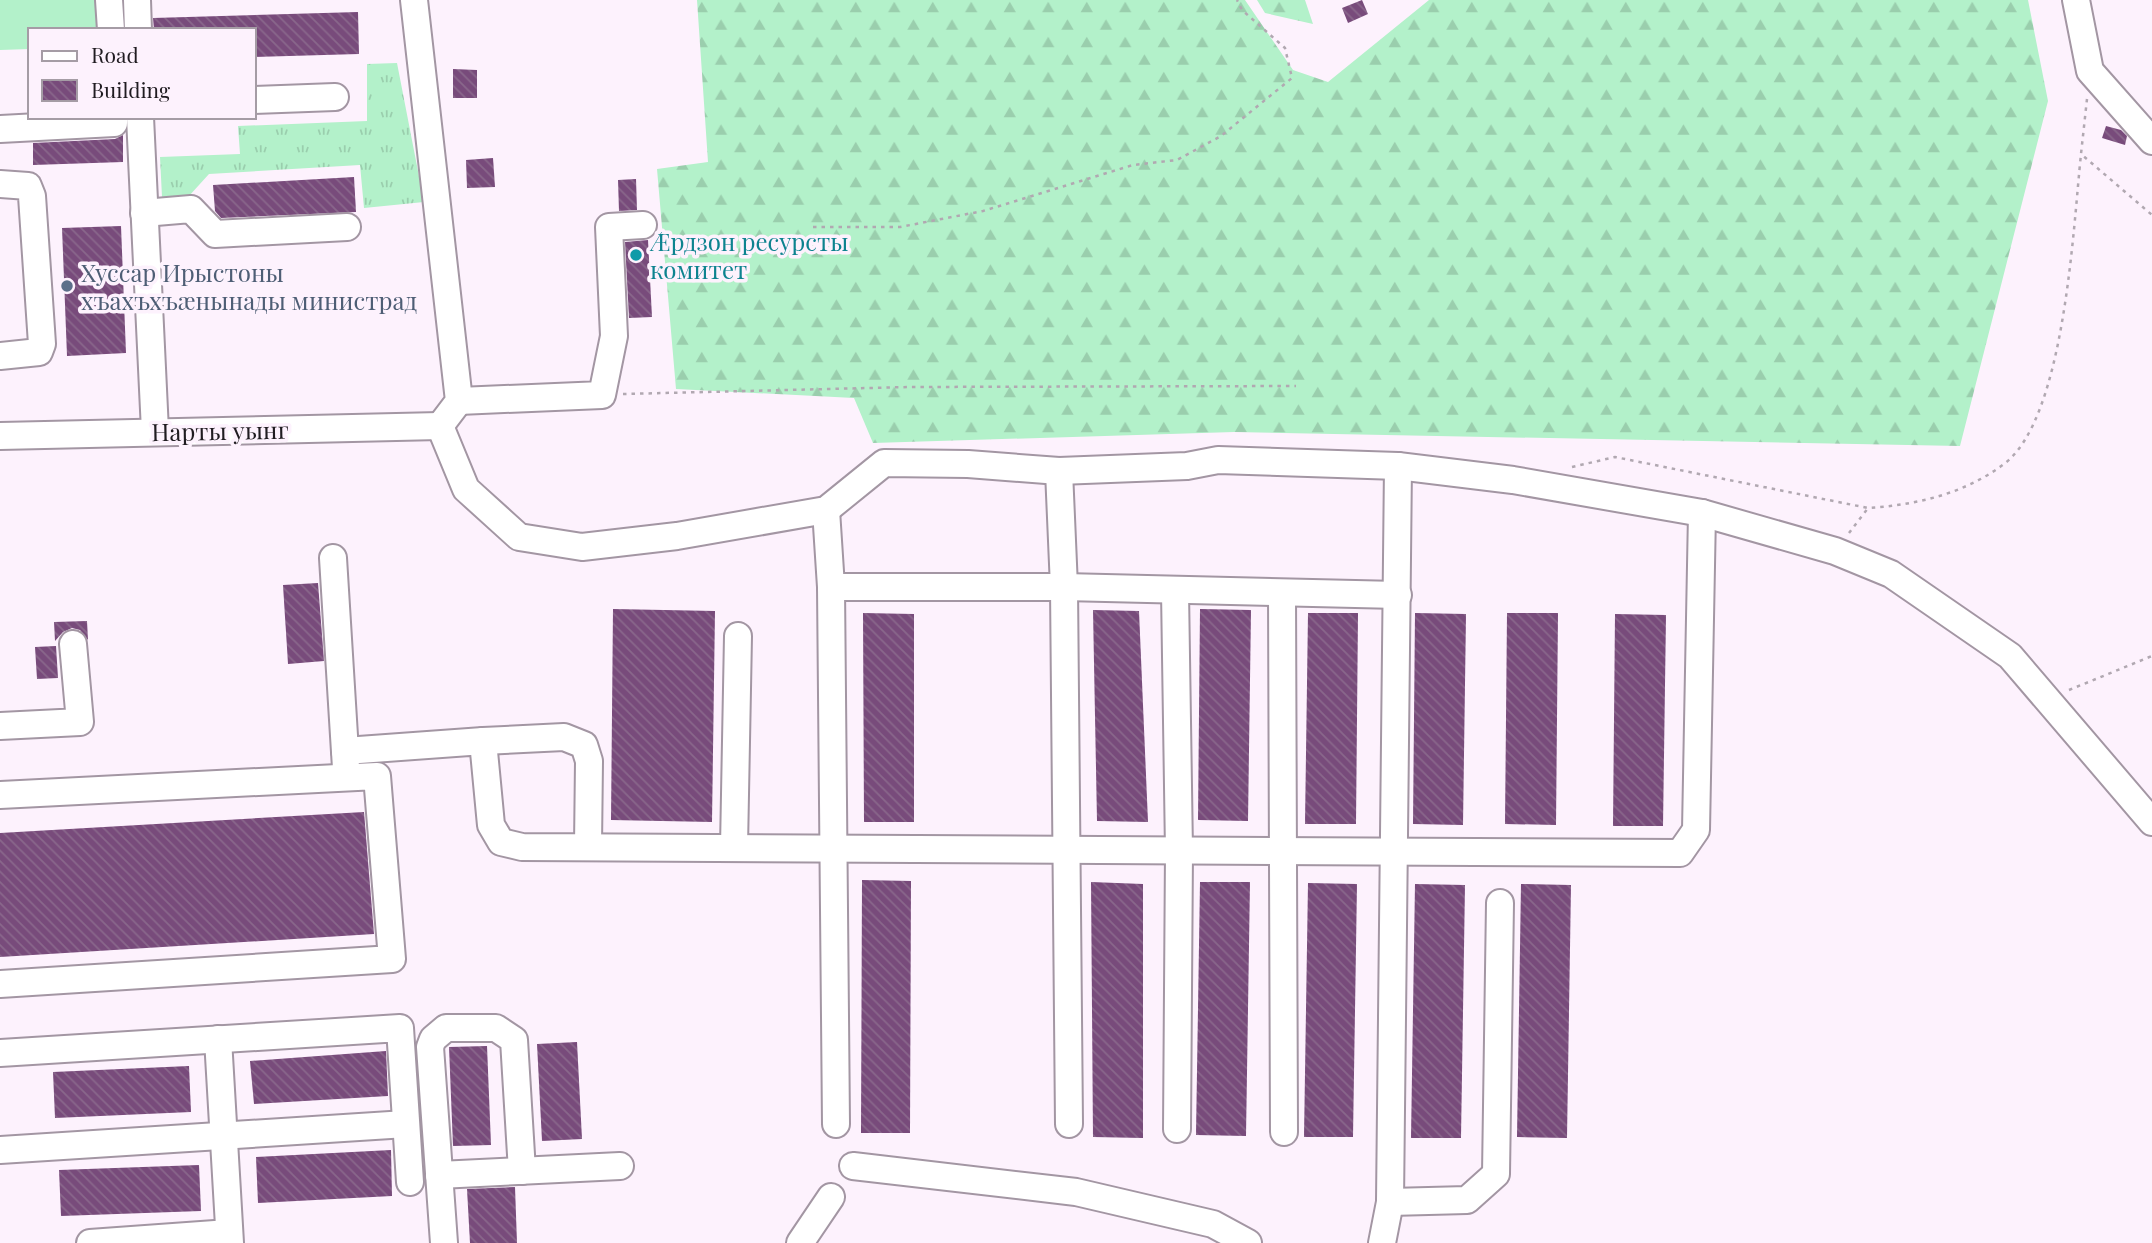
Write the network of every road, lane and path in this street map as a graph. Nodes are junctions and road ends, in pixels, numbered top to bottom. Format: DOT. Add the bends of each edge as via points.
graph roads {
  1 [pos="109,0"];
  2 [pos="137,0"];
  3 [pos="414,0"];
  4 [pos="1237,0"];
  5 [pos="2076,0"];
  6 [pos="110,28"];
  7 [pos="138,28"];
  8 [pos="2091,71"];
  9 [pos="335,97"];
  10 [pos="256,100"];
  11 [pos="114,119"];
  12 [pos="140,119"];
  13 [pos="0,129"];
  14 [pos="2152,142"];
  15 [pos="2081,154"];
  16 [pos="0,184"];
  17 [pos="144,213"];
  18 [pos="2152,215"];
  19 [pos="643,225"];
  20 [pos="347,227"];
  21 [pos="813,227"];
  22 [pos="0,356"];
  23 [pos="1296,386"];
  24 [pos="602,395"];
  25 [pos="458,401"];
  26 [pos="440,426"];
  27 [pos="155,431"];
  28 [pos="0,436"];
  29 [pos="1398,466"];
  30 [pos="1564,469"];
  31 [pos="1059,471"];
  32 [pos="1868,508"];
  33 [pos="826,510"];
  34 [pos="1702,513"];
  35 [pos="1835,551"];
  36 [pos="333,558"];
  37 [pos="831,587"];
  38 [pos="1064,587"];
  39 [pos="1175,591"];
  40 [pos="1282,593"];
  41 [pos="1398,595"];
  42 [pos="738,636"];
  43 [pos="73,644"];
  44 [pos="2152,656"];
  45 [pos="2046,699"];
  46 [pos="0,726"];
  47 [pos="483,741"];
  48 [pos="345,764"];
  49 [pos="0,795"];
  50 [pos="2152,822"];
  51 [pos="588,846"];
  52 [pos="734,847"];
  53 [pos="835,849"];
  54 [pos="1068,850"];
  55 [pos="1179,850"];
  56 [pos="1284,851"];
  57 [pos="1395,853"];
  58 [pos="1500,903"];
  59 [pos="0,984"];
  60 [pos="218,1039"];
  61 [pos="0,1053"];
  62 [pos="406,1124"];
  63 [pos="836,1124"];
  64 [pos="1069,1124"];
  65 [pos="1177,1129"];
  66 [pos="1284,1132"];
  67 [pos="225,1136"];
  68 [pos="0,1150"];
  69 [pos="620,1166"];
  70 [pos="853,1166"];
  71 [pos="522,1171"];
  72 [pos="439,1175"];
  73 [pos="410,1182"];
  74 [pos="831,1197"];
  75 [pos="1390,1202"];
  76 [pos="230,1238"];
  77 [pos="90,1243"];
  78 [pos="444,1243"];
  79 [pos="800,1243"];
  80 [pos="1248,1243"];
  81 [pos="1382,1243"];
  1 -- 6 [label="street"];
  2 -- 7 [label="street"];
  3 -- 25 [label="street"];
  4 -- 21 [label="path" via="1242,10 1285,48 1292,78 1221,136 1190,155 1092,176 983,211 900,227"];
  5 -- 8 [label="street"];
  8 -- 14 [label="street"];
  8 -- 15 [label="path"];
  9 -- 10 [label="street"];
  11 -- 13 [label="street" via="114,123"];
  12 -- 17 [label="street"];
  15 -- 18 [label="path"];
  15 -- 32 [label="path" via="2070,264 2050,382 2032,430 2005,464 1956,491 1905,505"];
  16 -- 22 [label="street" via="28,186 32,196 42,344 39,352 30,355"];
  17 -- 20 [label="street" via="191,209 215,234"];
  17 -- 27 [label="street"];
  19 -- 24 [label="street" via="609,228 614,336"];
  23 -- 24 [label="path" via="909,387"];
  24 -- 25 [label="street"];
  25 -- 26 [label="street"];
  26 -- 27 [label="street, Нарты уынг"];
  26 -- 33 [label="street" via="466,489 520,537 582,547"];
  27 -- 28 [label="street, Нарты уынг"];
  29 -- 31 [label="street" via="1218,460 1187,466"];
  29 -- 34 [label="street" via="1513,480"];
  29 -- 41 [label="street"];
  30 -- 32 [label="path" via="1615,457"];
  31 -- 33 [label="street" via="884,463"];
  31 -- 38 [label="street"];
  32 -- 35 [label="path"];
  33 -- 37 [label="street"];
  34 -- 35 [label="street"];
  34 -- 57 [label="street" via="1696,831 1680,853"];
  35 -- 45 [label="street" via="1891,574 2010,656"];
  36 -- 48 [label="street"];
  37 -- 38 [label="street"];
  37 -- 53 [label="street"];
  38 -- 39 [label="street"];
  38 -- 54 [label="street"];
  39 -- 40 [label="street"];
  39 -- 55 [label="street"];
  40 -- 41 [label="street"];
  40 -- 56 [label="street"];
  41 -- 57 [label="street"];
  42 -- 52 [label="street"];
  43 -- 46 [label="street" via="80,722"];
  44 -- 45 [label="path"];
  45 -- 50 [label="street"];
  47 -- 48 [label="street"];
  47 -- 51 [label="street" via="491,825 501,842 522,847"];
  47 -- 51 [label="street" via="564,737 584,746 589,761"];
  48 -- 49 [label="street"];
  48 -- 59 [label="street" via="377,775 392,959"];
  51 -- 52 [label="street"];
  52 -- 53 [label="street"];
  53 -- 54 [label="street"];
  53 -- 63 [label="street"];
  54 -- 55 [label="street"];
  54 -- 64 [label="street"];
  55 -- 56 [label="street"];
  55 -- 65 [label="street"];
  56 -- 57 [label="street"];
  56 -- 66 [label="street"];
  57 -- 75 [label="street"];
  58 -- 75 [label="street" via="1496,1174 1467,1200"];
  60 -- 61 [label="street"];
  60 -- 62 [label="street" via="400,1028"];
  60 -- 67 [label="street"];
  62 -- 67 [label="street"];
  62 -- 73 [label="street"];
  67 -- 68 [label="street"];
  67 -- 76 [label="street"];
  69 -- 71 [label="street"];
  70 -- 80 [label="street" via="1076,1192 1213,1224"];
  71 -- 72 [label="street"];
  71 -- 72 [label="street" via="514,1040 496,1028 446,1028 430,1047"];
  72 -- 78 [label="street"];
  74 -- 79 [label="street"];
  75 -- 81 [label="street"];
  76 -- 77 [label="street"];
}
